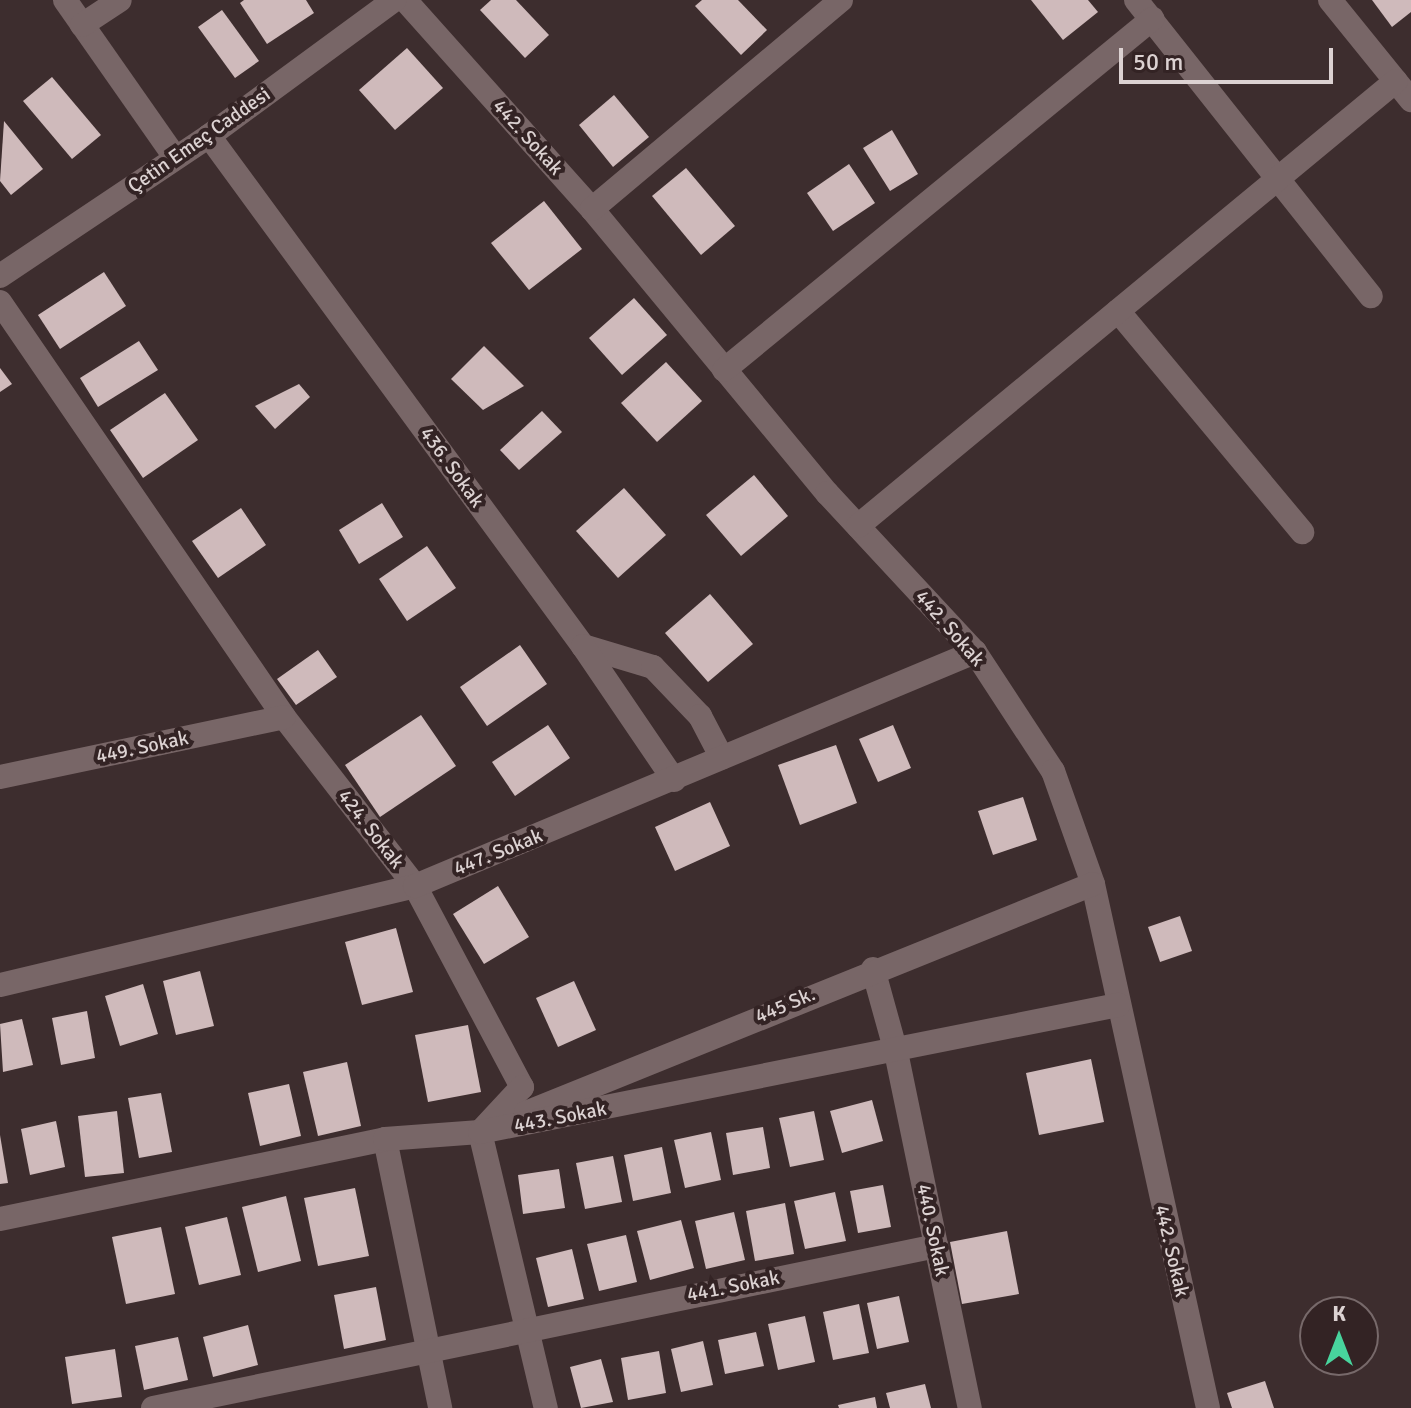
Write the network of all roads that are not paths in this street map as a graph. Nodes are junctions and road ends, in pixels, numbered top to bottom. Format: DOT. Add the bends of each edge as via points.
graph roads {
  1 [pos="65,0"];
  2 [pos="120,0"];
  3 [pos="394,0"];
  4 [pos="405,0"];
  5 [pos="841,0"];
  6 [pos="1136,0"];
  7 [pos="1330,0"];
  8 [pos="1152,19"];
  9 [pos="82,25"];
  10 [pos="1403,90"];
  11 [pos="209,136"];
  12 [pos="175,157"];
  13 [pos="1278,179"];
  14 [pos="592,209"];
  15 [pos="0,276"];
  16 [pos="1371,296"];
  17 [pos="0,302"];
  18 [pos="1118,311"];
  19 [pos="724,370"];
  20 [pos="858,526"];
  21 [pos="1302,532"];
  22 [pos="583,646"];
  23 [pos="975,652"];
  24 [pos="284,717"];
  25 [pos="722,758"];
  26 [pos="0,777"];
  27 [pos="674,780"];
  28 [pos="1093,884"];
  29 [pos="415,886"];
  30 [pos="873,969"];
  31 [pos="0,985"];
  32 [pos="1118,1005"];
  33 [pos="896,1052"];
  34 [pos="480,1132"];
  35 [pos="385,1139"];
  36 [pos="0,1219"];
  37 [pos="936,1246"];
  38 [pos="530,1326"];
  39 [pos="429,1352"];
  40 [pos="153,1408"];
  41 [pos="440,1408"];
  42 [pos="546,1408"];
  43 [pos="970,1408"];
  44 [pos="1208,1408"];
  1 -- 9 [label="street"];
  2 -- 9 [label="street"];
  3 -- 11 [label="street, Çetin Emeç Caddesi"];
  4 -- 14 [label="street, 442. Sokak"];
  5 -- 14 [label="street"];
  6 -- 8 [label="street"];
  7 -- 10 [label="street"];
  8 -- 13 [label="street"];
  8 -- 19 [label="street"];
  9 -- 12 [label="street"];
  10 -- 13 [label="street"];
  11 -- 12 [label="street, Çetin Emeç Caddesi"];
  11 -- 22 [label="street, 436. Sokak"];
  12 -- 15 [label="street, Çetin Emeç Caddesi"];
  13 -- 16 [label="street"];
  13 -- 18 [label="street"];
  14 -- 19 [label="street, 442. Sokak"];
  17 -- 24 [label="street, 424. Sokak"];
  18 -- 20 [label="street"];
  18 -- 21 [label="street"];
  19 -- 20 [label="street, 442. Sokak"];
  20 -- 23 [label="street, 442. Sokak"];
  22 -- 25 [label="street" via="653,667 700,716"];
  22 -- 27 [label="street, 436. Sokak"];
  23 -- 25 [label="street, 447. Sokak"];
  23 -- 28 [label="street, 442. Sokak" via="1053,771"];
  24 -- 26 [label="street, 449. Sokak"];
  24 -- 29 [label="street, 424. Sokak"];
  25 -- 27 [label="street, 447. Sokak"];
  27 -- 29 [label="street, 447. Sokak"];
  28 -- 30 [label="street, 445 Sk."];
  28 -- 32 [label="street, 442. Sokak"];
  29 -- 31 [label="street, 447. Sokak"];
  29 -- 34 [label="street, 424. Sokak" via="522,1087"];
  30 -- 33 [label="street, 440. Sokak"];
  30 -- 34 [label="street, 445 Sk."];
  32 -- 33 [label="street, 443. Sokak"];
  32 -- 44 [label="street, 442. Sokak"];
  33 -- 34 [label="street, 443. Sokak"];
  33 -- 37 [label="street, 440. Sokak"];
  34 -- 35 [label="street, 443. Sokak"];
  34 -- 38 [label="street"];
  35 -- 36 [label="street, 443. Sokak"];
  35 -- 39 [label="street"];
  37 -- 38 [label="street, 441. Sokak"];
  37 -- 43 [label="street, 440. Sokak"];
  38 -- 39 [label="street, 441. Sokak"];
  38 -- 42 [label="street"];
  39 -- 40 [label="street"];
  39 -- 41 [label="street"];
}
